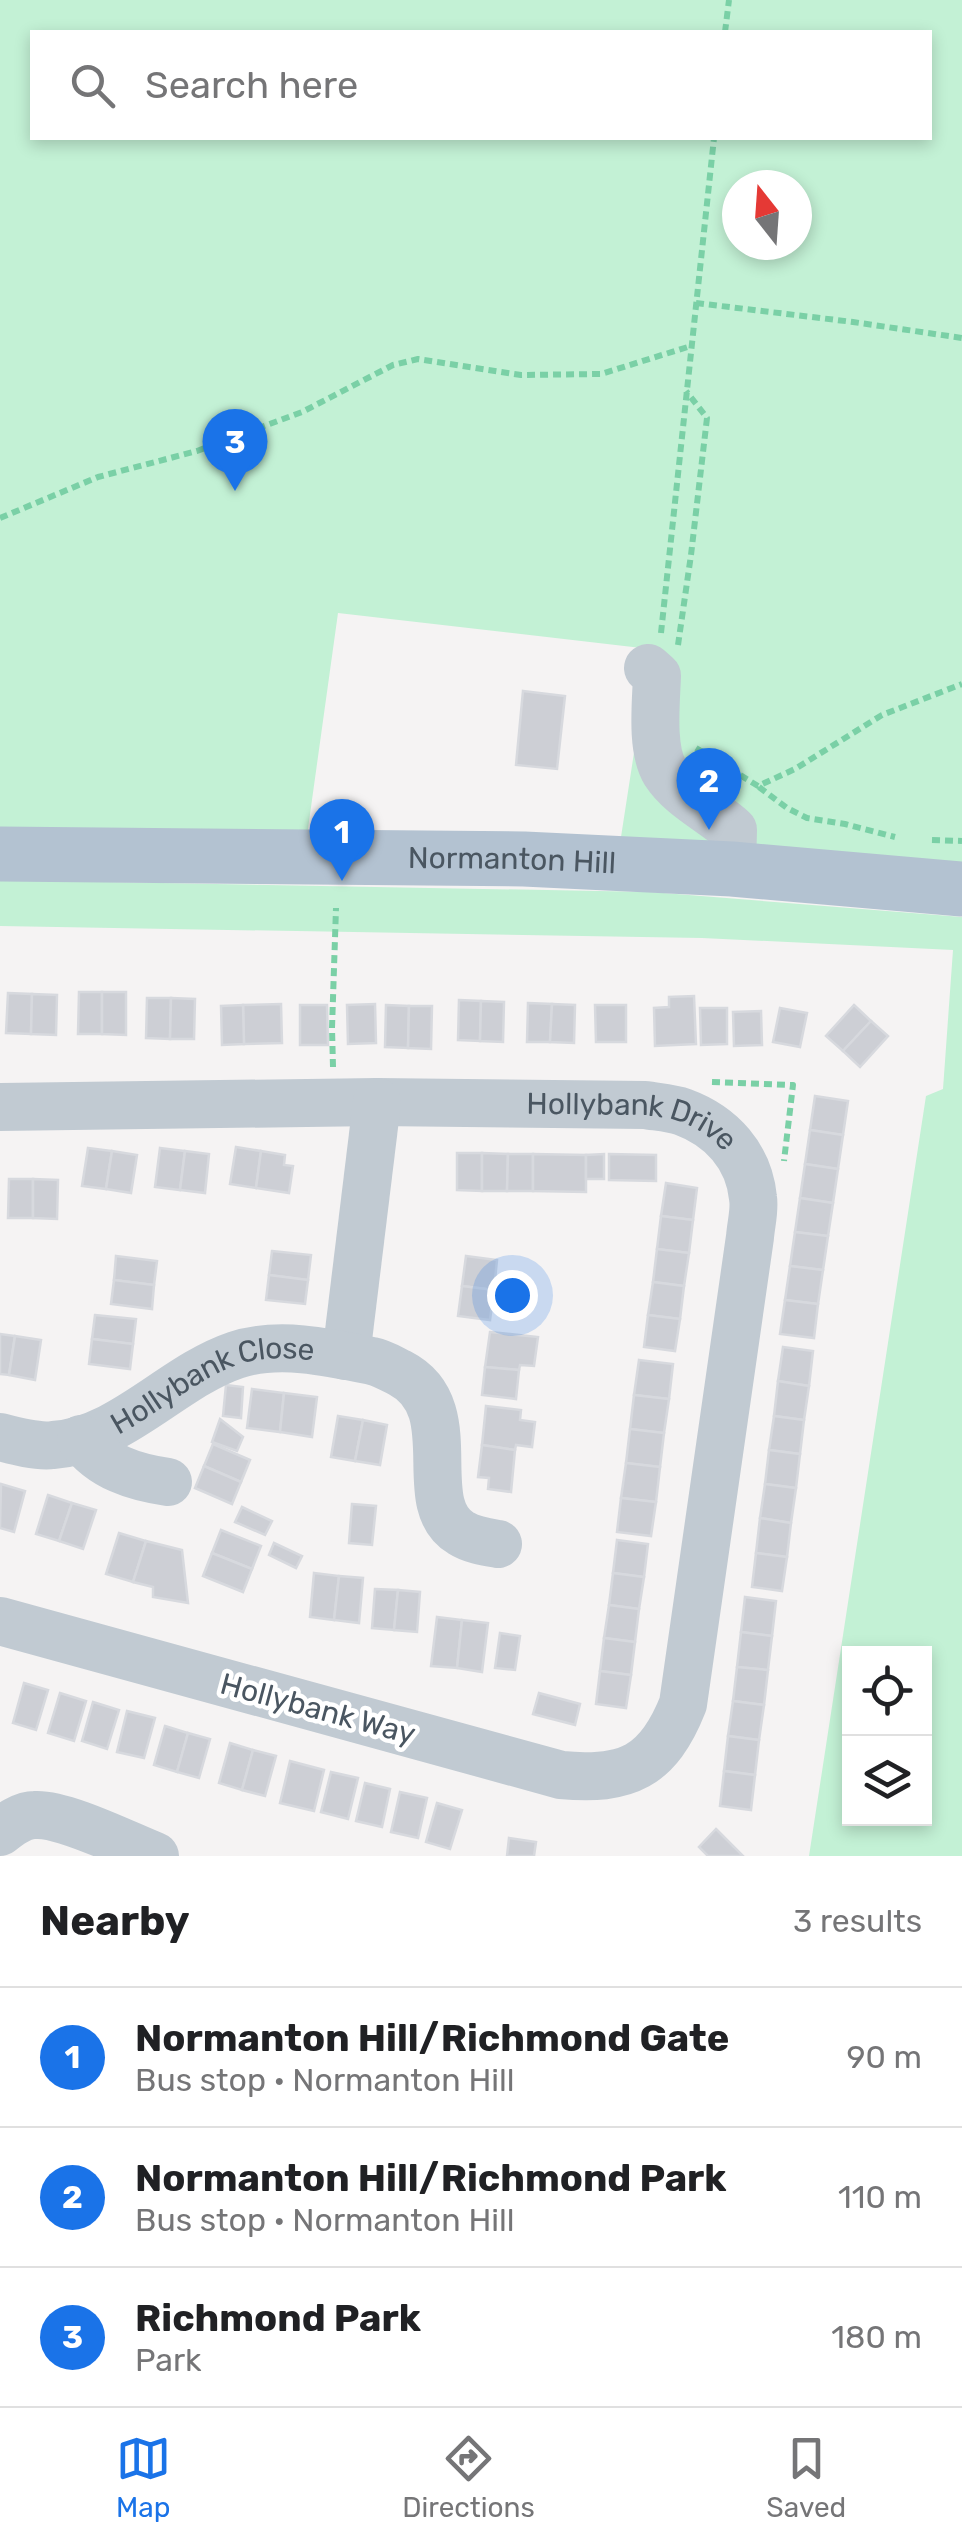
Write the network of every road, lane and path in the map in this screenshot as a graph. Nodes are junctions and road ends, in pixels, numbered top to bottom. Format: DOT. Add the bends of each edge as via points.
graph roads {
  1 [pos="729,0"];
  2 [pos="725,30"];
  3 [pos="714,140"];
  4 [pos="696,303"];
  5 [pos="962,338"];
  6 [pos="691,346"];
  7 [pos="686,390"];
  8 [pos="0,518"];
  9 [pos="660,668"];
  10 [pos="962,684"];
  11 [pos="689,735"];
  12 [pos="758,786"];
  13 [pos="904,838"];
  14 [pos="924,840"];
  15 [pos="962,840"];
  16 [pos="0,854"];
  17 [pos="732,869"];
  18 [pos="962,889"];
  19 [pos="336,908"];
  20 [pos="334,1079"];
  21 [pos="704,1082"];
  22 [pos="377,1102"];
  23 [pos="0,1106"];
  24 [pos="783,1171"];
  25 [pos="346,1356"];
  26 [pos="0,1437"];
  27 [pos="82,1439"];
  28 [pos="168,1482"];
  29 [pos="498,1544"];
  30 [pos="0,1621"];
  31 [pos="637,1766"];
  32 [pos="5,1822"];
  33 [pos="155,1856"];
  1 -- 2 [label="path"];
  3 -- 4 [label="path"];
  4 -- 5 [label="path"];
  4 -- 6 [label="path"];
  6 -- 7 [label="path"];
  6 -- 8 [label="path" via="601,374 521,375 418,359 393,365 302,412 197,451 98,477"];
  7 -- 9 [label="path"];
  7 -- 9 [label="path" via="708,418 691,556"];
  9 -- 17 [label="street" via="657,750 664,771 733,830"];
  10 -- 12 [label="path" via="882,716"];
  11 -- 12 [label="path" via="694,746"];
  12 -- 13 [label="path" via="807,818"];
  14 -- 15 [label="path"];
  16 -- 17 [label="main road, Normanton Hill" via="405,856"];
  17 -- 18 [label="main road, Normanton Hill"];
  19 -- 20 [label="path"];
  21 -- 24 [label="path" via="793,1085"];
  22 -- 23 [label="street, Hollybank Drive"];
  22 -- 25 [label="street, Hollybank Close"];
  22 -- 31 [label="street, Hollybank Drive" via="681,1111 729,1140 746,1167 754,1198 750,1237 683,1704 672,1732"];
  25 -- 27 [label="street, Hollybank Close" via="279,1348 240,1354"];
  25 -- 29 [label="street, Hollybank Close" via="411,1378 426,1395 435,1420 440,1506 432,1529"];
  26 -- 27 [label="street, Hollybank Close" via="50,1446"];
  27 -- 28 [label="street, Hollybank Close" via="113,1467"];
  30 -- 31 [label="street, Hollybank Way" via="561,1776 593,1778"];
  32 -- 33 [label="street" via="54,1816"];
}
